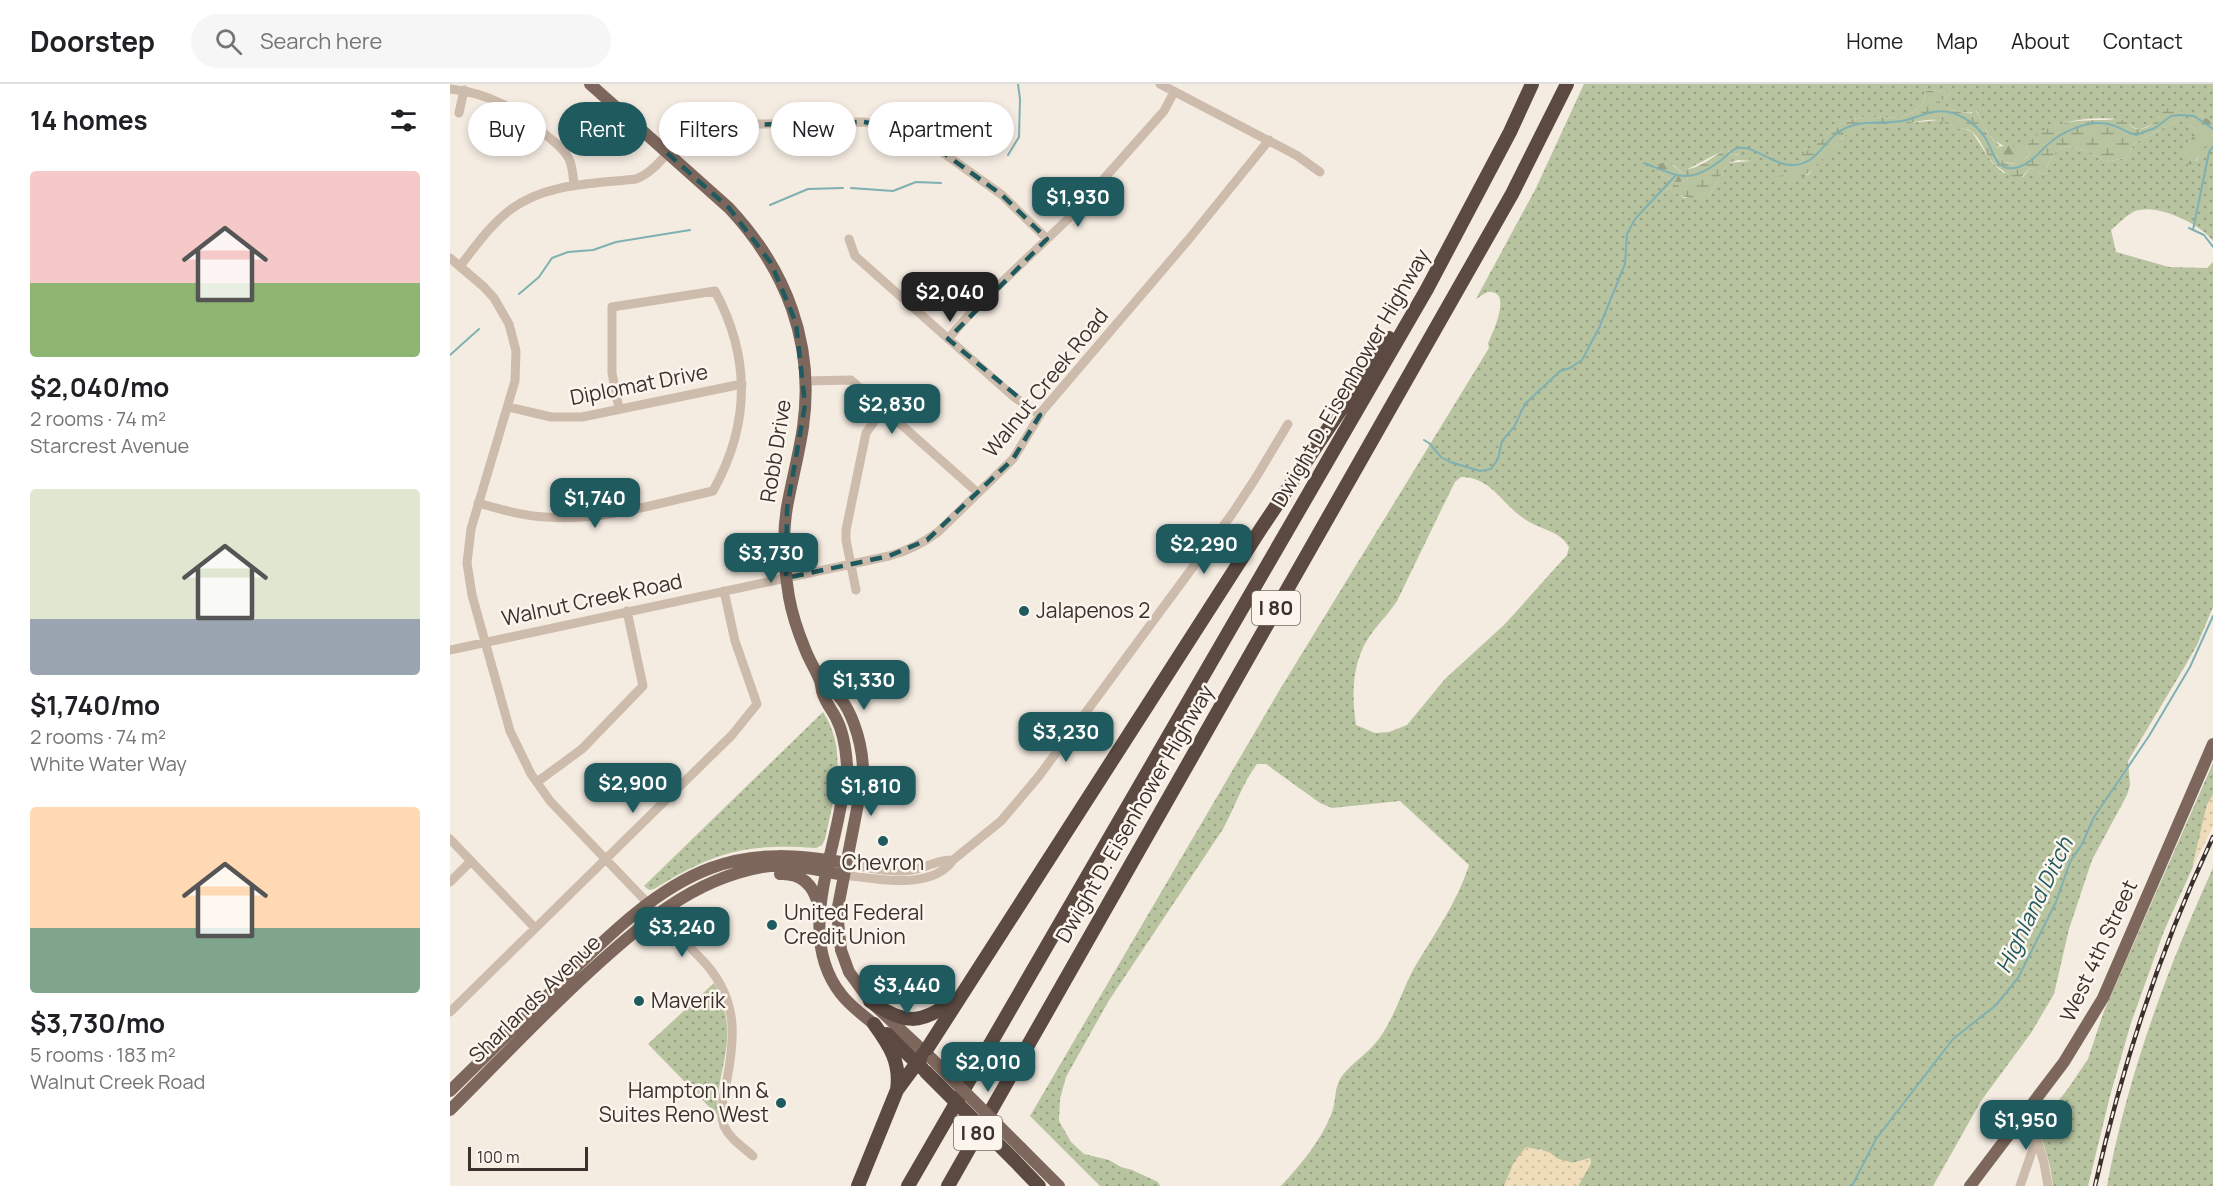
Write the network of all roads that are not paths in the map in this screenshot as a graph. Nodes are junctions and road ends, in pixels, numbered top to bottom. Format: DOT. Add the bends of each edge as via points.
graph roads {
  1 [pos="590,84"];
  2 [pos="1160,84"];
  3 [pos="1532,84"];
  4 [pos="1566,84"];
  5 [pos="450,88"];
  6 [pos="464,90"];
  7 [pos="1174,92"];
  8 [pos="459,114"];
  9 [pos="759,124"];
  10 [pos="1269,140"];
  11 [pos="659,145"];
  12 [pos="665,156"];
  13 [pos="671,156"];
  14 [pos="1320,172"];
  15 [pos="574,186"];
  16 [pos="849,239"];
  17 [pos="1047,240"];
  18 [pos="450,258"];
  19 [pos="460,266"];
  20 [pos="1427,289"];
  21 [pos="948,339"];
  22 [pos="805,381"];
  23 [pos="742,384"];
  24 [pos="508,407"];
  25 [pos="619,409"];
  26 [pos="883,409"];
  27 [pos="1040,415"];
  28 [pos="1288,424"];
  29 [pos="978,493"];
  30 [pos="478,502"];
  31 [pos="851,564"];
  32 [pos="786,578"];
  33 [pos="856,590"];
  34 [pos="724,591"];
  35 [pos="627,611"];
  36 [pos="484,642"];
  37 [pos="450,650"];
  38 [pos="822,684"];
  39 [pos="2213,744"];
  40 [pos="537,782"];
  41 [pos="450,839"];
  42 [pos="606,860"];
  43 [pos="470,862"];
  44 [pos="829,866"];
  45 [pos="845,869"];
  46 [pos="728,877"];
  47 [pos="450,882"];
  48 [pos="819,908"];
  49 [pos="653,910"];
  50 [pos="535,928"];
  51 [pos="970,980"];
  52 [pos="870,1001"];
  53 [pos="450,1012"];
  54 [pos="874,1024"];
  55 [pos="925,1062"];
  56 [pos="1008,1079"];
  57 [pos="897,1090"];
  58 [pos="450,1091"];
  59 [pos="450,1110"];
  60 [pos="2028,1110"];
  61 [pos="2037,1139"];
  62 [pos="1018,1154"];
  63 [pos="753,1156"];
  64 [pos="858,1186"];
  65 [pos="908,1186"];
  66 [pos="948,1186"];
  67 [pos="956,1186"];
  68 [pos="1039,1186"];
  69 [pos="1059,1186"];
  70 [pos="1970,1186"];
  71 [pos="2020,1186"];
  72 [pos="2048,1186"];
  1 -- 11 [label="main road, Robb Drive"];
  2 -- 7 [label="street"];
  3 -- 20 [label="highway, Dwight D. Eisenhower Highway / I 80"];
  4 -- 56 [label="highway, Dwight D. Eisenhower Highway / I 80" via="1512,194"];
  5 -- 6 [label="street"];
  6 -- 8 [label="street"];
  6 -- 15 [label="street" via="497,100 528,119 564,150"];
  7 -- 10 [label="street"];
  7 -- 17 [label="street" via="1164,111"];
  9 -- 17 [label="street" via="864,122 895,127 924,139 1002,195"];
  10 -- 14 [label="street"];
  10 -- 27 [label="street, Walnut Creek Road"];
  12 -- 15 [label="street" via="636,179"];
  13 -- 22 [label="main road, Robb Drive" via="744,224 771,263 796,323"];
  15 -- 19 [label="street" via="545,192 509,211"];
  16 -- 21 [label="street" via="855,256"];
  17 -- 21 [label="street"];
  18 -- 19 [label="street"];
  19 -- 24 [label="street" via="494,298 508,324 516,351 515,381"];
  20 -- 51 [label="highway" via="1268,517"];
  20 -- 65 [label="highway, Dwight D. Eisenhower Highway / I 80"];
  21 -- 27 [label="street"];
  22 -- 26 [label="street" via="850,380"];
  22 -- 32 [label="main road, Robb Drive" via="803,426 784,532"];
  23 -- 25 [label="street, Diplomat Drive"];
  23 -- 25 [label="street" via="731,326 715,291 612,307 612,373"];
  23 -- 30 [label="street" via="736,440 713,491 607,514 567,518 528,515"];
  24 -- 25 [label="street, Diplomat Drive" via="566,418"];
  24 -- 30 [label="street"];
  26 -- 29 [label="street"];
  26 -- 31 [label="street" via="869,426 861,456 846,530"];
  27 -- 29 [label="street, Walnut Creek Road" via="1020,451"];
  28 -- 45 [label="street, Sharlands Avenue" via="1232,514 1040,776 1002,819 939,873 911,880 884,880"];
  29 -- 31 [label="street, Walnut Creek Road" via="938,532 914,548"];
  30 -- 36 [label="street" via="467,563"];
  31 -- 32 [label="street, Walnut Creek Road"];
  31 -- 33 [label="street"];
  32 -- 34 [label="street, Walnut Creek Road"];
  32 -- 38 [label="main road, Robb Drive" via="796,624"];
  34 -- 35 [label="street, Walnut Creek Road"];
  34 -- 42 [label="street" via="735,641 757,704 732,735"];
  35 -- 36 [label="street, Walnut Creek Road"];
  35 -- 40 [label="street" via="642,686 582,749"];
  36 -- 37 [label="street, Walnut Creek Road"];
  36 -- 40 [label="street" via="510,731"];
  38 -- 44 [label="main road, Robb Drive" via="824,697 844,736 847,767"];
  38 -- 45 [label="main road, Robb Drive" via="835,692 846,709 863,753 863,778"];
  39 -- 60 [label="main road, West 4th Street" via="2103,998 2064,1062"];
  40 -- 42 [label="street"];
  41 -- 43 [label="street"];
  42 -- 49 [label="street"];
  42 -- 50 [label="street"];
  43 -- 47 [label="street"];
  43 -- 50 [label="street"];
  44 -- 45 [label="main road, Sharlands Avenue"];
  44 -- 46 [label="main road, Sharlands Avenue" via="771,867"];
  44 -- 48 [label="main road, Robb Drive"];
  44 -- 49 [label="main road, Sharlands Avenue" via="783,855 728,863 685,880"];
  45 -- 52 [label="main road, Robb Drive" via="837,912 838,939 849,972"];
  46 -- 48 [label="main road" via="800,877 812,888"];
  46 -- 49 [label="main road, Sharlands Avenue"];
  48 -- 54 [label="main road, Robb Drive" via="823,957 831,980 847,1002"];
  49 -- 58 [label="main road, Sharlands Avenue" via="597,947"];
  49 -- 59 [label="main road, Sharlands Avenue"];
  49 -- 63 [label="street" via="706,963 723,989 732,1019 733,1041 722,1118 729,1134"];
  50 -- 53 [label="street"];
  51 -- 52 [label="highway" via="940,1011 917,1019 892,1016"];
  51 -- 55 [label="highway"];
  52 -- 55 [label="main road, Robb Drive"];
  54 -- 55 [label="highway"];
  54 -- 57 [label="highway" via="894,1053"];
  55 -- 57 [label="highway"];
  55 -- 62 [label="highway, bridge"];
  56 -- 66 [label="highway, Dwight D. Eisenhower Highway / I 80"];
  56 -- 67 [label="highway" via="1003,1104"];
  57 -- 64 [label="highway"];
  60 -- 61 [label="street"];
  60 -- 70 [label="main road, West 4th Street"];
  61 -- 71 [label="street"];
  61 -- 72 [label="street"];
  62 -- 68 [label="highway"];
  62 -- 69 [label="main road"];
}
